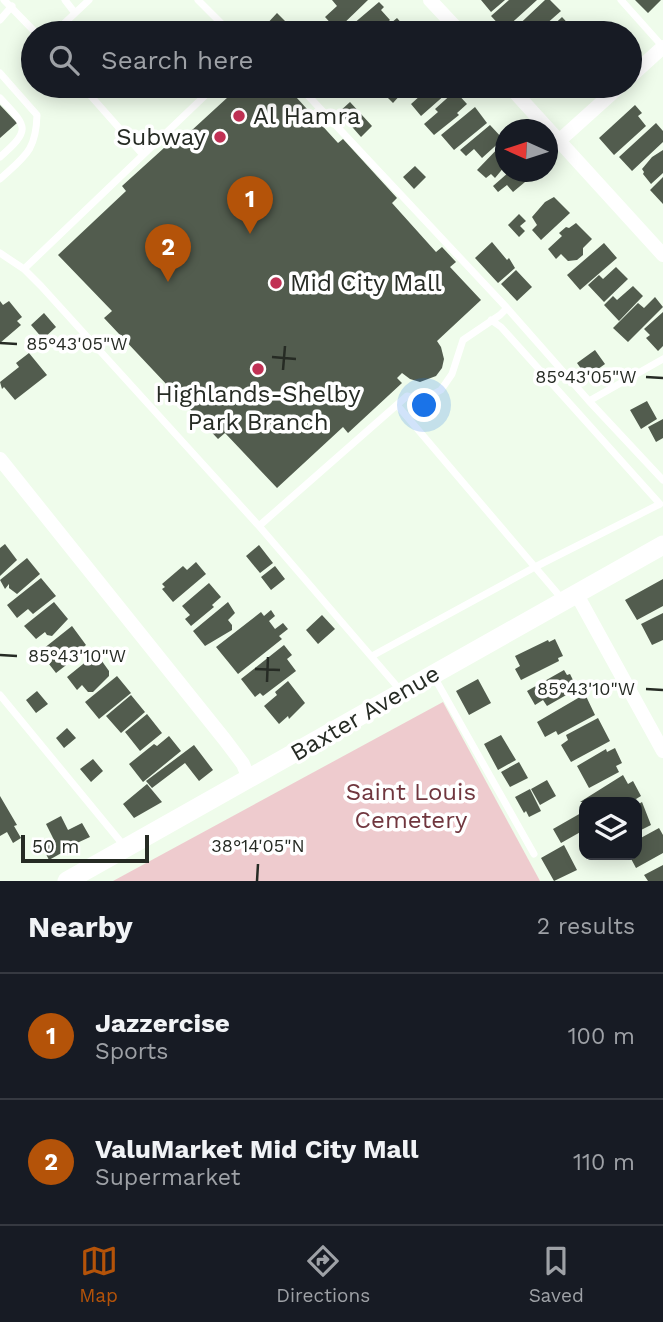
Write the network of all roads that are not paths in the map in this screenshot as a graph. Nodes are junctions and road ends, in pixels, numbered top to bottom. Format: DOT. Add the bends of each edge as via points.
graph roads {
  1 [pos="4,0"];
  2 [pos="65,0"];
  3 [pos="89,0"];
  4 [pos="198,0"];
  5 [pos="430,0"];
  6 [pos="621,0"];
  7 [pos="12,6"];
  8 [pos="75,13"];
  9 [pos="0,20"];
  10 [pos="25,21"];
  11 [pos="67,21"];
  12 [pos="219,21"];
  13 [pos="450,21"];
  14 [pos="640,21"];
  15 [pos="642,24"];
  16 [pos="663,47"];
  17 [pos="642,66"];
  18 [pos="0,73"];
  19 [pos="21,97"];
  20 [pos="0,98"];
  21 [pos="22,98"];
  22 [pos="92,98"];
  23 [pos="202,98"];
  24 [pos="310,98"];
  25 [pos="520,98"];
  26 [pos="607,98"];
  27 [pos="560,140"];
  28 [pos="142,155"];
  29 [pos="0,157"];
  30 [pos="0,179"];
  31 [pos="0,253"];
  32 [pos="663,256"];
  33 [pos="24,269"];
  34 [pos="507,308"];
  35 [pos="491,320"];
  36 [pos="663,359"];
  37 [pos="589,401"];
  38 [pos="397,405"];
  39 [pos="0,459"];
  40 [pos="663,480"];
  41 [pos="259,526"];
  42 [pos="663,545"];
  43 [pos="535,567"];
  44 [pos="570,597"];
  45 [pos="373,656"];
  46 [pos="433,674"];
  47 [pos="401,692"];
  48 [pos="0,695"];
  49 [pos="663,751"];
  50 [pos="249,779"];
  51 [pos="126,848"];
  52 [pos="534,854"];
  53 [pos="67,881"];
  1 -- 7 [label="lane"];
  2 -- 8 [label="lane"];
  3 -- 8 [label="lane"];
  4 -- 12 [label="lane"];
  5 -- 13 [label="street"];
  6 -- 14 [label="lane"];
  7 -- 9 [label="lane"];
  7 -- 10 [label="lane"];
  8 -- 11 [label="lane"];
  15 -- 16 [label="lane"];
  16 -- 17 [label="street"];
  18 -- 19 [label="lane"];
  20 -- 29 [label="lane" via="22,121 22,130 18,141"];
  21 -- 30 [label="lane" via="37,115 37,132 30,151"];
  22 -- 28 [label="lane"];
  23 -- 28 [label="lane"];
  24 -- 34 [label="lane"];
  25 -- 27 [label="street"];
  26 -- 27 [label="street"];
  27 -- 32 [label="street"];
  28 -- 33 [label="lane"];
  31 -- 33 [label="lane"];
  33 -- 41 [label="lane"];
  34 -- 35 [label="lane"];
  34 -- 37 [label="lane"];
  35 -- 38 [label="lane" via="463,340 452,374 441,390 422,400 407,396"];
  35 -- 43 [label="lane" via="660,504"];
  36 -- 37 [label="lane"];
  37 -- 40 [label="lane"];
  38 -- 41 [label="lane"];
  38 -- 43 [label="lane"];
  39 -- 50 [label="street" via="225,740"];
  41 -- 45 [label="lane"];
  42 -- 44 [label="main road, Baxter Avenue"];
  43 -- 44 [label="lane"];
  43 -- 45 [label="lane"];
  44 -- 46 [label="main road, Baxter Avenue"];
  44 -- 49 [label="street"];
  45 -- 47 [label="lane"];
  46 -- 47 [label="main road, Baxter Avenue"];
  46 -- 52 [label="lane"];
  47 -- 50 [label="main road, Baxter Avenue"];
  48 -- 51 [label="lane"];
  50 -- 51 [label="main road, Baxter Avenue"];
  51 -- 53 [label="main road, Baxter Avenue"];
}
